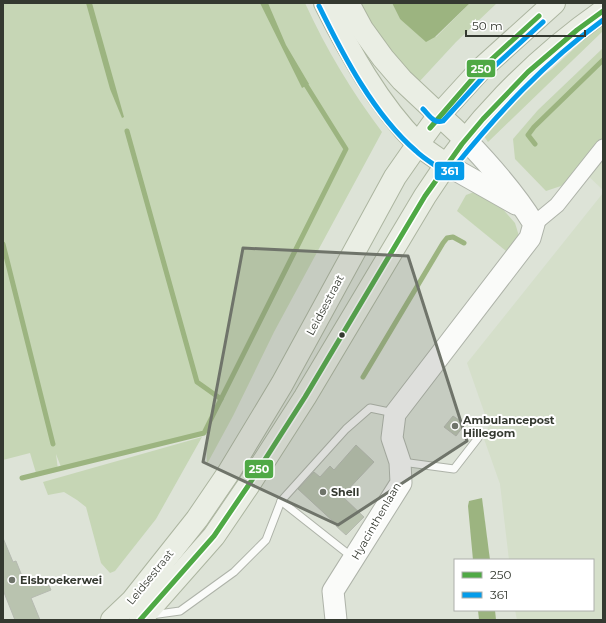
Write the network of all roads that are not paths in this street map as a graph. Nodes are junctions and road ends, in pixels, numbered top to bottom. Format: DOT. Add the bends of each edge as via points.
graph roads {
  1 [pos="325,3"];
  2 [pos="348,3"];
  3 [pos="554,3"];
  4 [pos="603,11"];
  5 [pos="440,116"];
  6 [pos="466,140"];
  7 [pos="418,144"];
  8 [pos="603,147"];
  9 [pos="447,164"];
  10 [pos="529,216"];
  11 [pos="395,414"];
  12 [pos="478,438"];
  13 [pos="400,462"];
  14 [pos="281,501"];
  15 [pos="354,559"];
  16 [pos="143,618"];
  17 [pos="112,620"];
  18 [pos="336,620"];
  1 -- 7 [label="main road" via="345,44 374,88"];
  2 -- 5 [label="main road" via="362,29 383,58"];
  3 -- 5 [label="main road, Leidsestraat" via="481,69"];
  4 -- 6 [label="main road, Leidsestraat" via="582,25 532,68"];
  5 -- 6 [label="main road"];
  5 -- 7 [label="main road, Leidsestraat"];
  6 -- 9 [label="main road, Leidsestraat"];
  6 -- 10 [label="street" via="491,166"];
  7 -- 9 [label="main road"];
  7 -- 17 [label="main road, Leidsestraat" via="395,177 282,384 229,472 193,524 132,601"];
  8 -- 10 [label="street" via="557,205"];
  9 -- 10 [label="street"];
  9 -- 16 [label="main road, Leidsestraat" via="248,486 214,536"];
  10 -- 11 [label="street" via="530,238 526,244"];
  11 -- 13 [label="street" via="392,438"];
  11 -- 14 [label="lane, Leidsestraat" via="370,408 346,430"];
  12 -- 13 [label="lane" via="454,469"];
  13 -- 15 [label="street, Hyacinthenlaan" via="400,483"];
  14 -- 15 [label="lane"];
  14 -- 16 [label="lane, Leidsestraat" via="266,540 234,572 180,611"];
  15 -- 18 [label="street, Hyacinthenlaan" via="333,591"];
}
